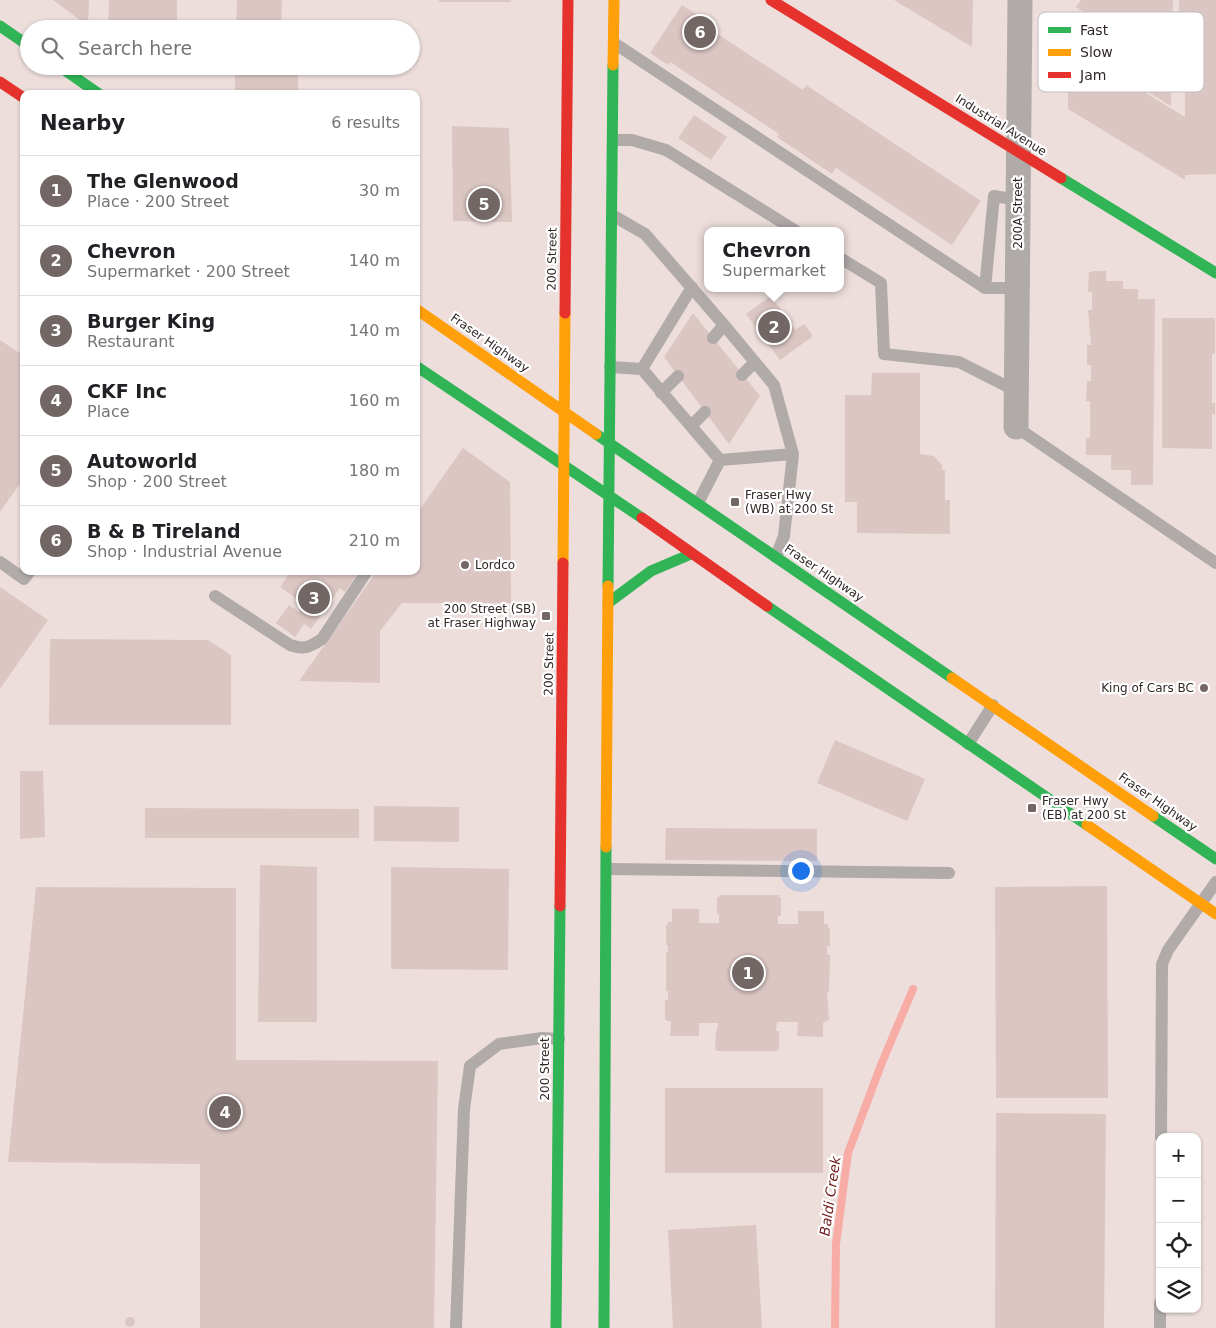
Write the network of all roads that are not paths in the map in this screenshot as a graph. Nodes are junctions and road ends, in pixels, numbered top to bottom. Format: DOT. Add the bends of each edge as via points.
graph roads {
  1 [pos="568,0"];
  2 [pos="614,0"];
  3 [pos="771,0"];
  4 [pos="1020,0"];
  5 [pos="789,5"];
  6 [pos="0,26"];
  7 [pos="20,40"];
  8 [pos="614,43"];
  9 [pos="72,75"];
  10 [pos="0,82"];
  11 [pos="94,90"];
  12 [pos="20,95"];
  13 [pos="613,140"];
  14 [pos="1018,152"];
  15 [pos="1018,200"];
  16 [pos="612,215"];
  17 [pos="790,227"];
  18 [pos="844,260"];
  19 [pos="1216,273"];
  20 [pos="692,287"];
  21 [pos="984,288"];
  22 [pos="1017,288"];
  23 [pos="420,311"];
  24 [pos="724,325"];
  25 [pos="713,338"];
  26 [pos="755,362"];
  27 [pos="610,367"];
  28 [pos="420,369"];
  29 [pos="642,369"];
  30 [pos="742,375"];
  31 [pos="678,376"];
  32 [pos="1016,391"];
  33 [pos="662,392"];
  34 [pos="564,411"];
  35 [pos="705,412"];
  36 [pos="691,426"];
  37 [pos="1016,427"];
  38 [pos="609,443"];
  39 [pos="792,454"];
  40 [pos="720,460"];
  41 [pos="563,466"];
  42 [pos="608,496"];
  43 [pos="698,504"];
  44 [pos="691,554"];
  45 [pos="776,557"];
  46 [pos="0,562"];
  47 [pos="1216,563"];
  48 [pos="27,575"];
  49 [pos="364,575"];
  50 [pos="215,596"];
  51 [pos="608,603"];
  52 [pos="993,705"];
  53 [pos="968,744"];
  54 [pos="1216,859"];
  55 [pos="607,869"];
  56 [pos="949,873"];
  57 [pos="1216,882"];
  58 [pos="1200,903"];
  59 [pos="1216,914"];
  60 [pos="559,1038"];
  61 [pos="1161,1133"];
  62 [pos="1160,1313"];
  63 [pos="456,1328"];
  64 [pos="556,1328"];
  65 [pos="604,1328"];
  66 [pos="1160,1328"];
  1 -- 34 [label="main road, 200 Street"];
  2 -- 8 [label="main road"];
  3 -- 5 [label="main road, Industrial Avenue"];
  4 -- 14 [label="street, 200A Street"];
  5 -- 14 [label="main road, Industrial Avenue"];
  6 -- 7 [label="main road"];
  8 -- 13 [label="main road"];
  8 -- 21 [label="lane"];
  9 -- 11 [label="main road"];
  10 -- 12 [label="main road"];
  13 -- 16 [label="main road"];
  13 -- 17 [label="lane" via="632,140 666,150"];
  14 -- 15 [label="street, 200A Street"];
  14 -- 19 [label="main road, Industrial Avenue"];
  15 -- 21 [label="lane" via="994,196"];
  15 -- 22 [label="street, 200A Street"];
  16 -- 20 [label="lane" via="645,234"];
  16 -- 27 [label="main road"];
  18 -- 32 [label="lane" via="880,283 884,354 959,362"];
  20 -- 24 [label="lane"];
  20 -- 29 [label="lane"];
  21 -- 22 [label="lane"];
  22 -- 32 [label="street, 200A Street"];
  23 -- 34 [label="main road, Fraser Highway"];
  24 -- 25 [label="lane"];
  24 -- 26 [label="lane"];
  26 -- 30 [label="lane"];
  26 -- 39 [label="lane" via="774,386"];
  27 -- 29 [label="lane"];
  27 -- 38 [label="main road"];
  28 -- 41 [label="main road"];
  29 -- 33 [label="lane"];
  31 -- 33 [label="lane"];
  32 -- 37 [label="street, 200A Street"];
  33 -- 36 [label="lane"];
  34 -- 38 [label="main road, Fraser Highway"];
  34 -- 41 [label="main road, 200 Street"];
  35 -- 36 [label="lane"];
  36 -- 40 [label="lane"];
  37 -- 47 [label="lane"];
  38 -- 42 [label="main road"];
  38 -- 43 [label="main road, Fraser Highway"];
  39 -- 40 [label="lane"];
  39 -- 45 [label="lane" via="784,536"];
  40 -- 43 [label="lane"];
  41 -- 42 [label="main road"];
  41 -- 60 [label="main road, 200 Street"];
  42 -- 44 [label="main road"];
  42 -- 51 [label="main road"];
  43 -- 45 [label="main road, Fraser Highway"];
  44 -- 51 [label="main road" via="651,571"];
  44 -- 53 [label="main road"];
  45 -- 52 [label="main road, Fraser Highway"];
  46 -- 48 [label="lane" via="24,579"];
  49 -- 50 [label="lane" via="322,639 311,647 300,649"];
  51 -- 55 [label="main road"];
  52 -- 53 [label="lane"];
  52 -- 54 [label="main road, Fraser Highway"];
  53 -- 58 [label="main road"];
  55 -- 56 [label="lane"];
  55 -- 65 [label="main road"];
  57 -- 58 [label="lane"];
  58 -- 59 [label="main road"];
  58 -- 61 [label="lane" via="1162,964"];
  60 -- 63 [label="lane" via="499,1044 470,1066 464,1109"];
  60 -- 64 [label="main road, 200 Street"];
  62 -- 66 [label="lane"];
}
